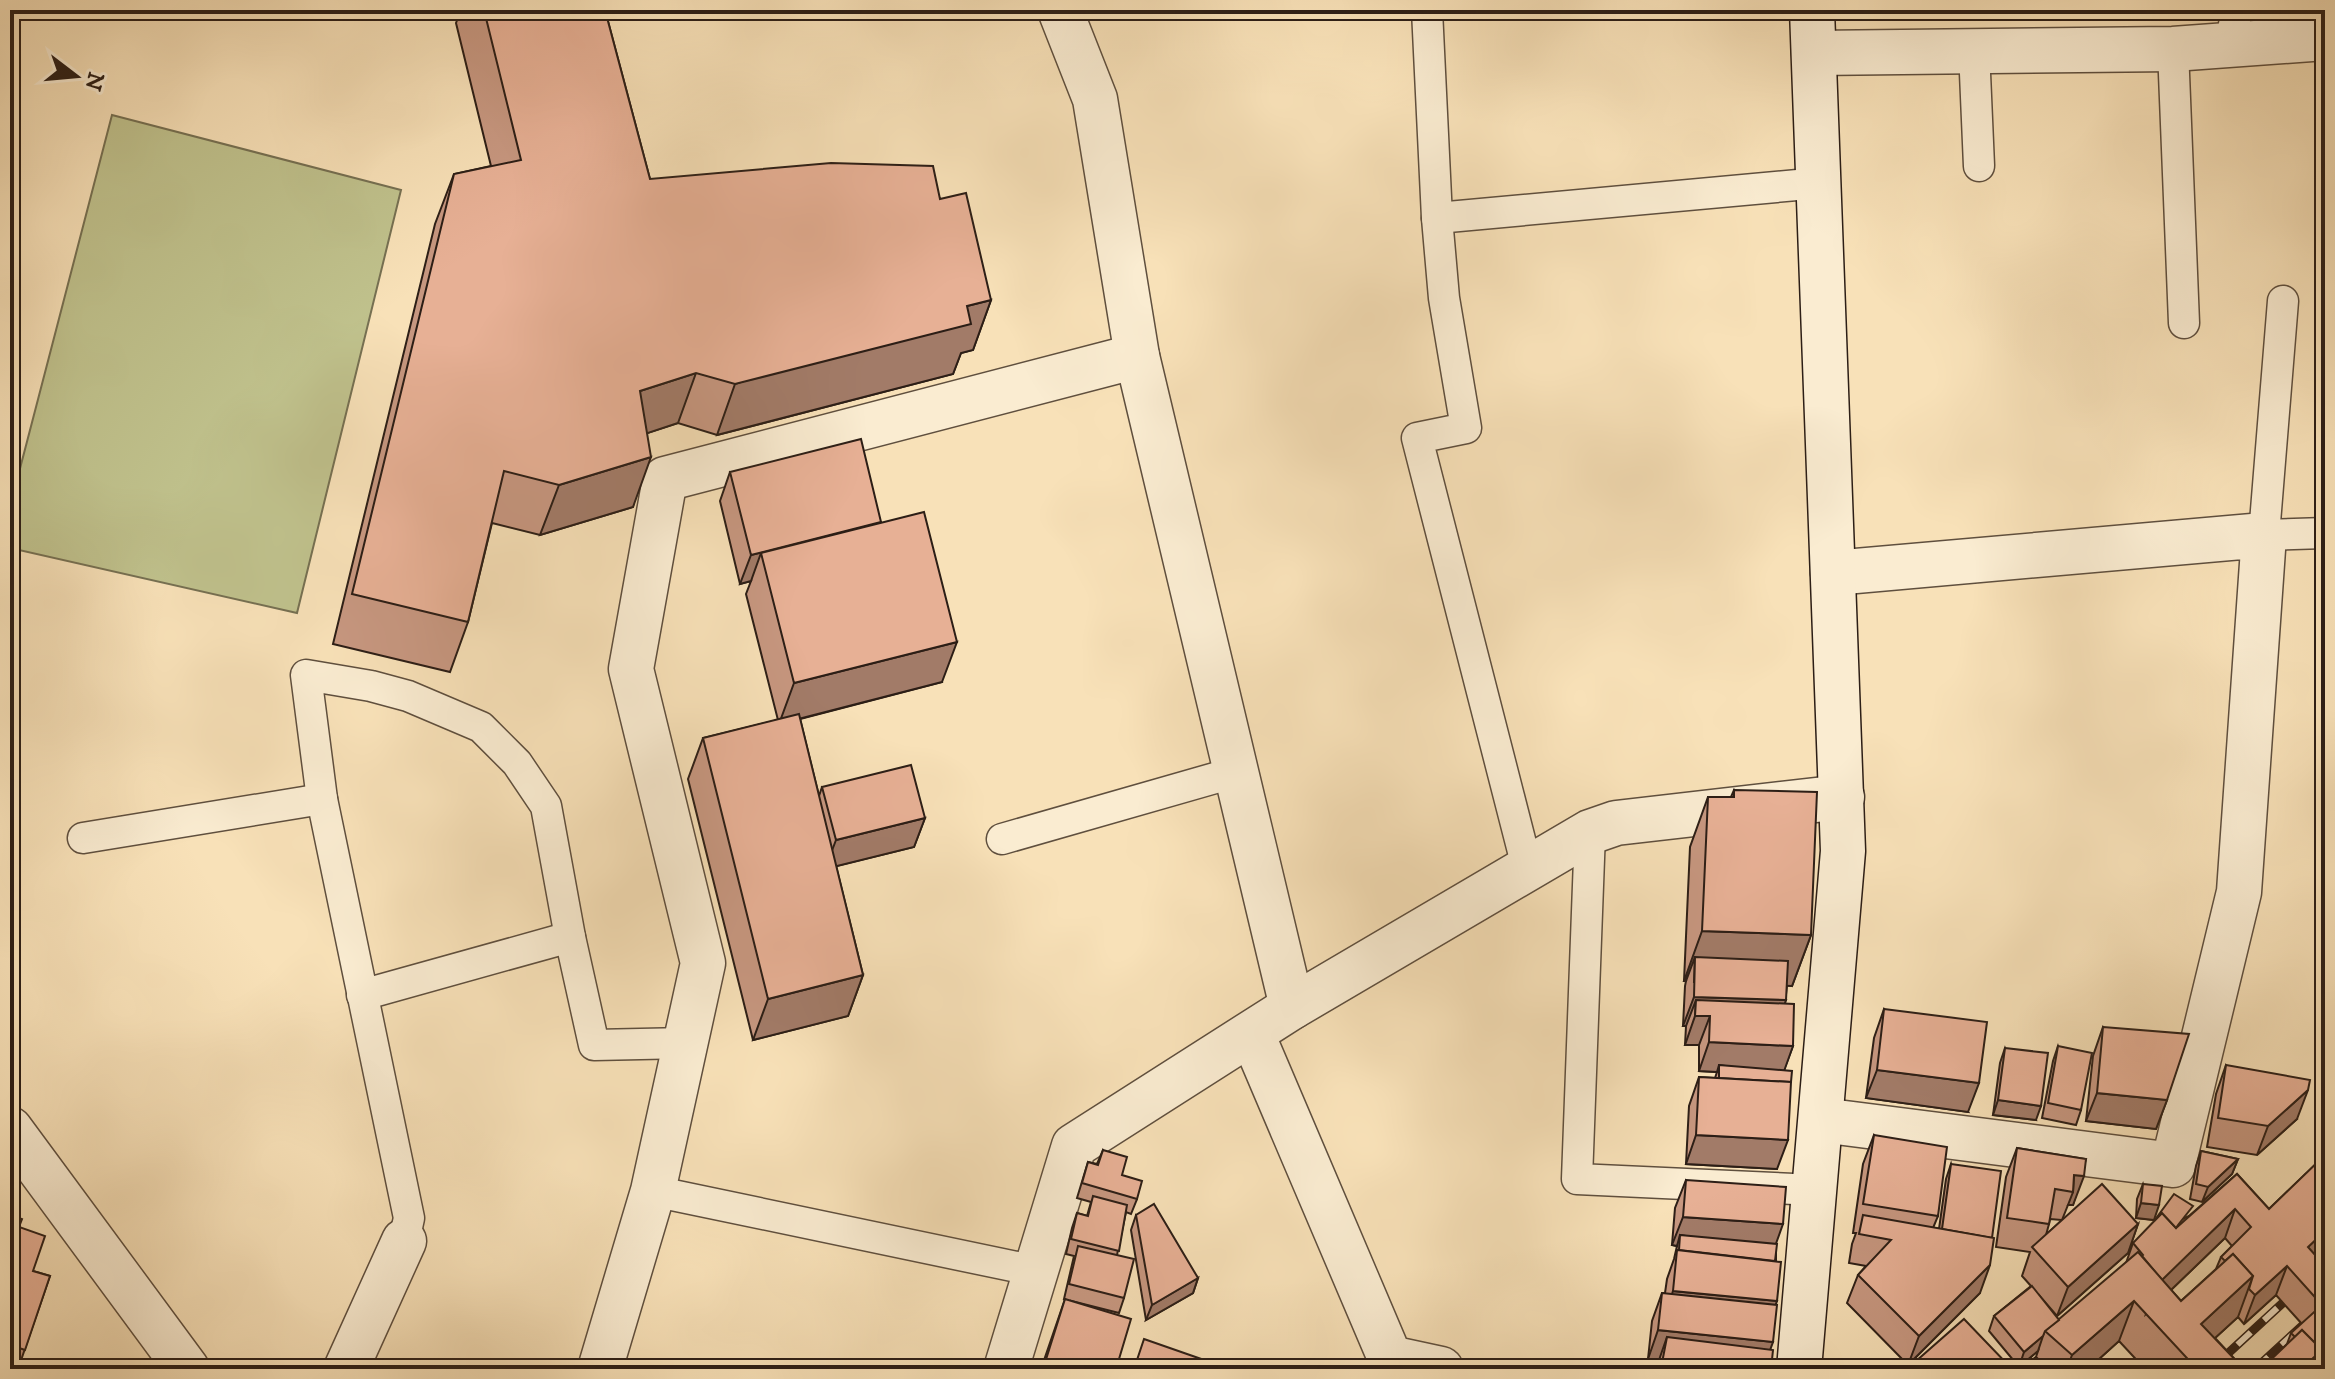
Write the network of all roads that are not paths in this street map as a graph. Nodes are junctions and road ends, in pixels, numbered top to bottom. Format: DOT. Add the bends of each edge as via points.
graph roads {
  1 [pos="1060,10"];
  2 [pos="1427,10"];
  3 [pos="1812,10"];
  4 [pos="2233,27"];
  5 [pos="2071,29"];
  6 [pos="2325,38"];
  7 [pos="2173,49"];
  8 [pos="1974,50"];
  9 [pos="1814,53"];
  10 [pos="1979,166"];
  11 [pos="1819,183"];
  12 [pos="1437,218"];
  13 [pos="2283,301"];
  14 [pos="2184,323"];
  15 [pos="1137,356"];
  16 [pos="2325,533"];
  17 [pos="2264,535"];
  18 [pos="1833,573"];
  19 [pos="1236,772"];
  20 [pos="1842,797"];
  21 [pos="322,799"];
  22 [pos="1590,832"];
  23 [pos="83,838"];
  24 [pos="1002,839"];
  25 [pos="1527,867"];
  26 [pos="570,937"];
  27 [pos="362,995"];
  28 [pos="1292,1007"];
  29 [pos="1252,1034"];
  30 [pos="687,1043"];
  31 [pos="1821,1120"];
  32 [pos="10,1129"];
  33 [pos="1815,1190"];
  34 [pos="653,1191"];
  35 [pos="404,1241"];
  36 [pos="1036,1271"];
  37 [pos="187,1369"];
  38 [pos="346,1369"];
  39 [pos="600,1369"];
  40 [pos="1006,1369"];
  41 [pos="1441,1369"];
  42 [pos="1799,1369"];
  1 -- 15 [label="street" via="1095,99"];
  2 -- 12 [label="lane"];
  3 -- 9 [label="street"];
  4 -- 6 [label="street"];
  4 -- 7 [label="street"];
  5 -- 7 [label="street"];
  5 -- 8 [label="street"];
  7 -- 14 [label="lane"];
  8 -- 9 [label="street"];
  8 -- 10 [label="lane"];
  9 -- 11 [label="street"];
  11 -- 12 [label="lane"];
  11 -- 18 [label="street"];
  12 -- 25 [label="lane" via="1444,298 1466,428 1417,438"];
  13 -- 17 [label="lane"];
  15 -- 19 [label="street"];
  15 -- 30 [label="street" via="665,479 631,669 703,963"];
  16 -- 17 [label="lane"];
  17 -- 18 [label="street"];
  17 -- 31 [label="street" via="2239,892 2173,1165"];
  18 -- 20 [label="street"];
  19 -- 24 [label="lane"];
  19 -- 28 [label="street"];
  20 -- 22 [label="street" via="1616,823"];
  20 -- 31 [label="street" via="1843,851"];
  21 -- 23 [label="lane"];
  21 -- 26 [label="lane" via="306,675 408,696 481,727 517,763 546,806"];
  21 -- 27 [label="lane"];
  22 -- 25 [label="street"];
  22 -- 33 [label="lane" via="1577,1179"];
  25 -- 28 [label="street"];
  26 -- 27 [label="lane"];
  26 -- 30 [label="lane" via="594,1045"];
  27 -- 35 [label="lane" via="409,1218"];
  28 -- 29 [label="street"];
  29 -- 36 [label="street" via="1074,1146"];
  29 -- 41 [label="street" via="1390,1358"];
  30 -- 34 [label="street"];
  31 -- 33 [label="street"];
  32 -- 37 [label="street"];
  33 -- 42 [label="street"];
  34 -- 36 [label="lane"];
  34 -- 39 [label="street"];
  35 -- 38 [label="street"];
  36 -- 40 [label="street"];
}
